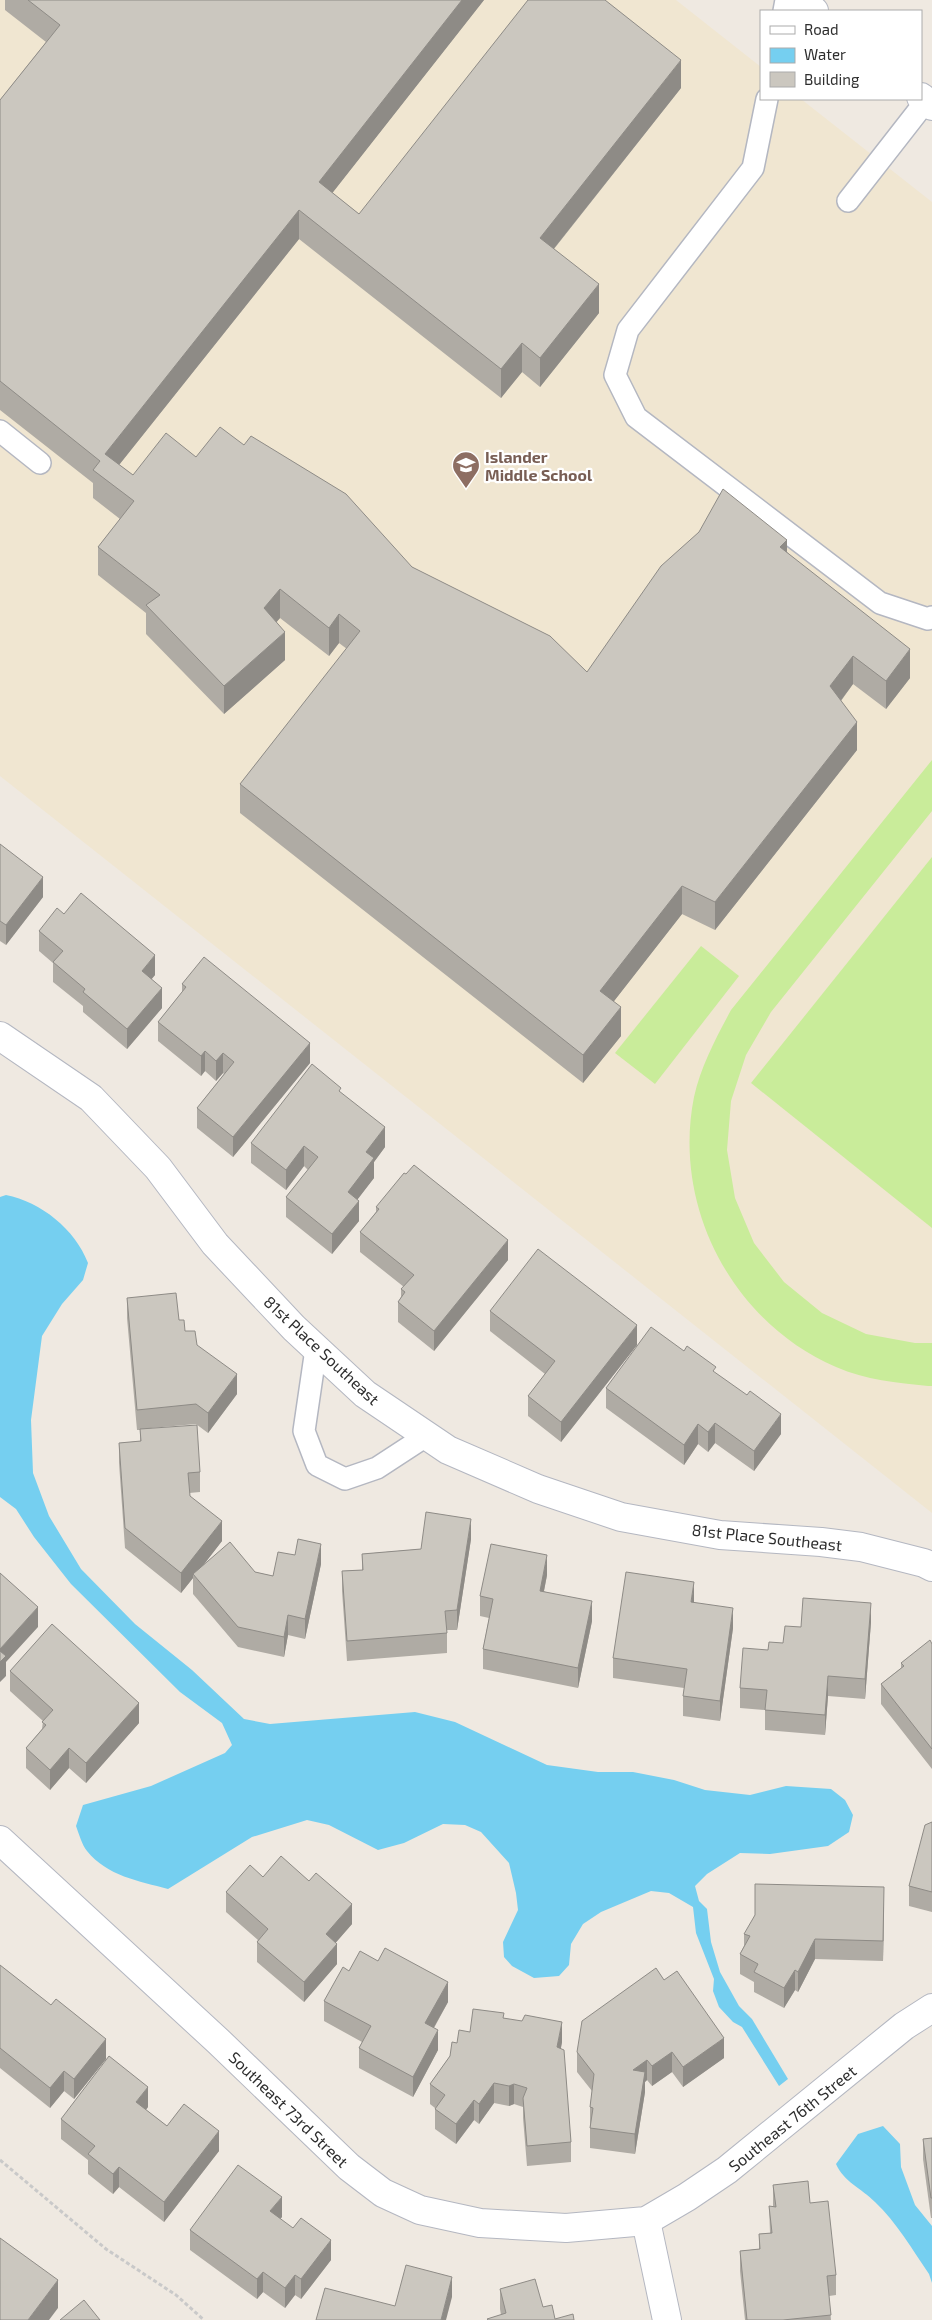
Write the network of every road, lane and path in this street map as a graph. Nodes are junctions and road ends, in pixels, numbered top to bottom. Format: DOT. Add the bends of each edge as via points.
graph roads {
  1 [pos="800,0"];
  2 [pos="813,10"];
  3 [pos="767,100"];
  4 [pos="926,101"];
  5 [pos="848,200"];
  6 [pos="0,431"];
  7 [pos="40,463"];
  8 [pos="932,617"];
  9 [pos="0,1036"];
  10 [pos="316,1349"];
  11 [pos="426,1436"];
  12 [pos="932,1567"];
  13 [pos="0,1840"];
  14 [pos="932,2008"];
  15 [pos="0,2160"];
  16 [pos="646,2221"];
  17 [pos="204,2320"];
  18 [pos="667,2320"];
  1 -- 2 [label="street"];
  3 -- 8 [label="lane" via="753,168 628,330 615,375 636,417 880,603 928,619"];
  4 -- 5 [label="lane"];
  6 -- 7 [label="lane"];
  9 -- 10 [label="street, 81st Place Southeast" via="92,1098 158,1168 215,1244"];
  10 -- 11 [label="street, 81st Place Southeast" via="365,1394"];
  10 -- 11 [label="lane" via="304,1430 317,1465 345,1479 377,1468"];
  11 -- 12 [label="street, 81st Place Southeast" via="448,1450 538,1489 621,1517 720,1535 861,1547"];
  13 -- 16 [label="street, Southeast 73rd Street" via="218,2041 348,2167 383,2193 420,2210 480,2223 566,2228"];
  14 -- 16 [label="street, Southeast 76th Street" via="904,2026 727,2170"];
  15 -- 17 [label="path" via="106,2249 176,2295"];
  16 -- 18 [label="street"];
}
